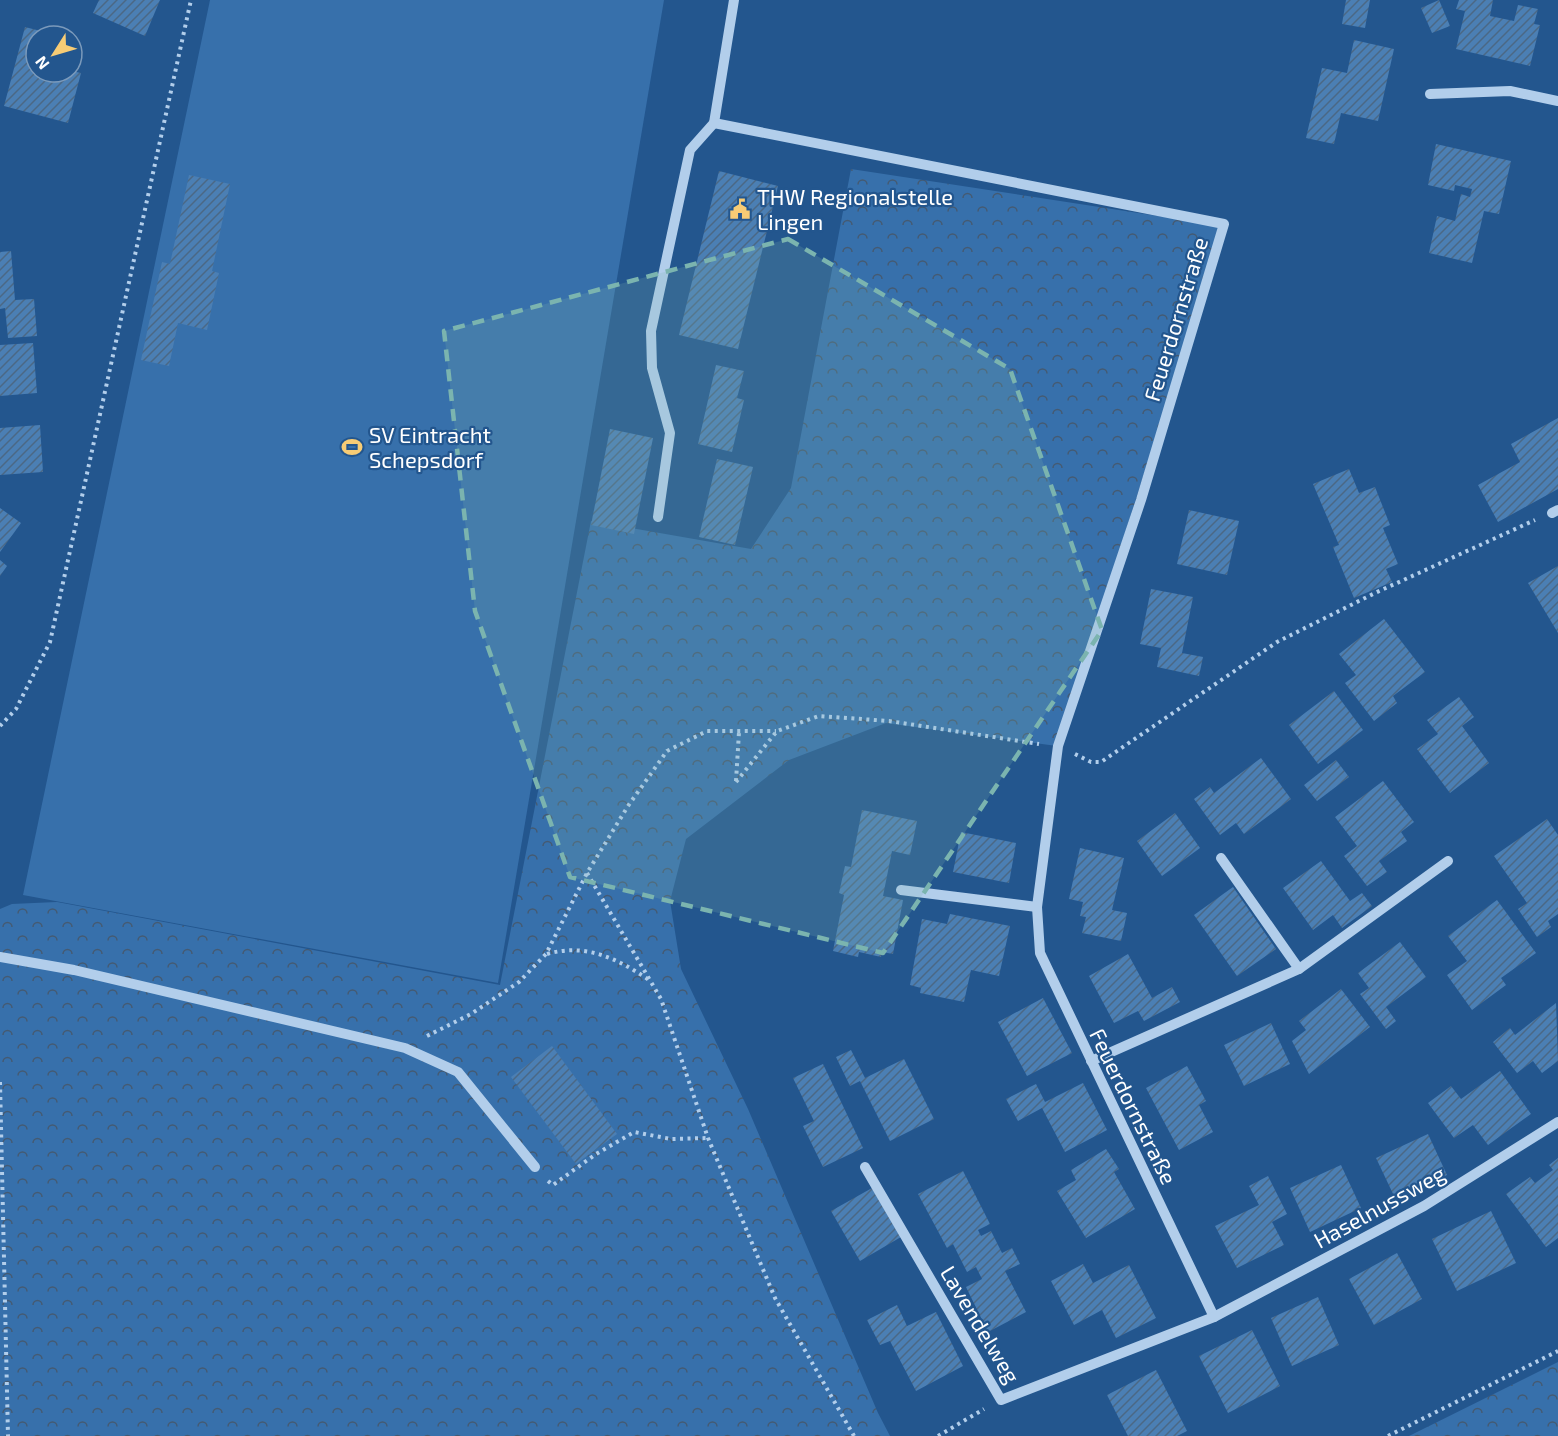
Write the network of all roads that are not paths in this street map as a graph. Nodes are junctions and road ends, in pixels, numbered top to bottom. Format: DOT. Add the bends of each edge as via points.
graph roads {
  1 [pos="734,0"];
  2 [pos="1430,94"];
  3 [pos="1558,101"];
  4 [pos="714,123"];
  5 [pos="658,517"];
  6 [pos="1221,858"];
  7 [pos="1448,861"];
  8 [pos="901,890"];
  9 [pos="1036,908"];
  10 [pos="0,957"];
  11 [pos="1299,969"];
  12 [pos="1091,1061"];
  13 [pos="1558,1122"];
  14 [pos="535,1167"];
  15 [pos="865,1167"];
  16 [pos="1214,1317"];
  1 -- 4 [label="street"];
  2 -- 3 [label="street" via="1510,91"];
  4 -- 5 [label="street" via="690,150 651,331 652,368 670,433"];
  4 -- 9 [label="street, Feuerdornstraße" via="1224,224 1142,500 1058,746"];
  6 -- 11 [label="street"];
  7 -- 11 [label="street"];
  8 -- 9 [label="street"];
  9 -- 12 [label="street, Feuerdornstraße" via="1040,953"];
  10 -- 14 [label="street" via="74,970 405,1048 458,1072"];
  11 -- 12 [label="street"];
  12 -- 16 [label="street, Feuerdornstraße"];
  13 -- 16 [label="street, Haselnussweg" via="1424,1206"];
  15 -- 16 [label="street, Lavendelweg" via="1001,1400"];
}
